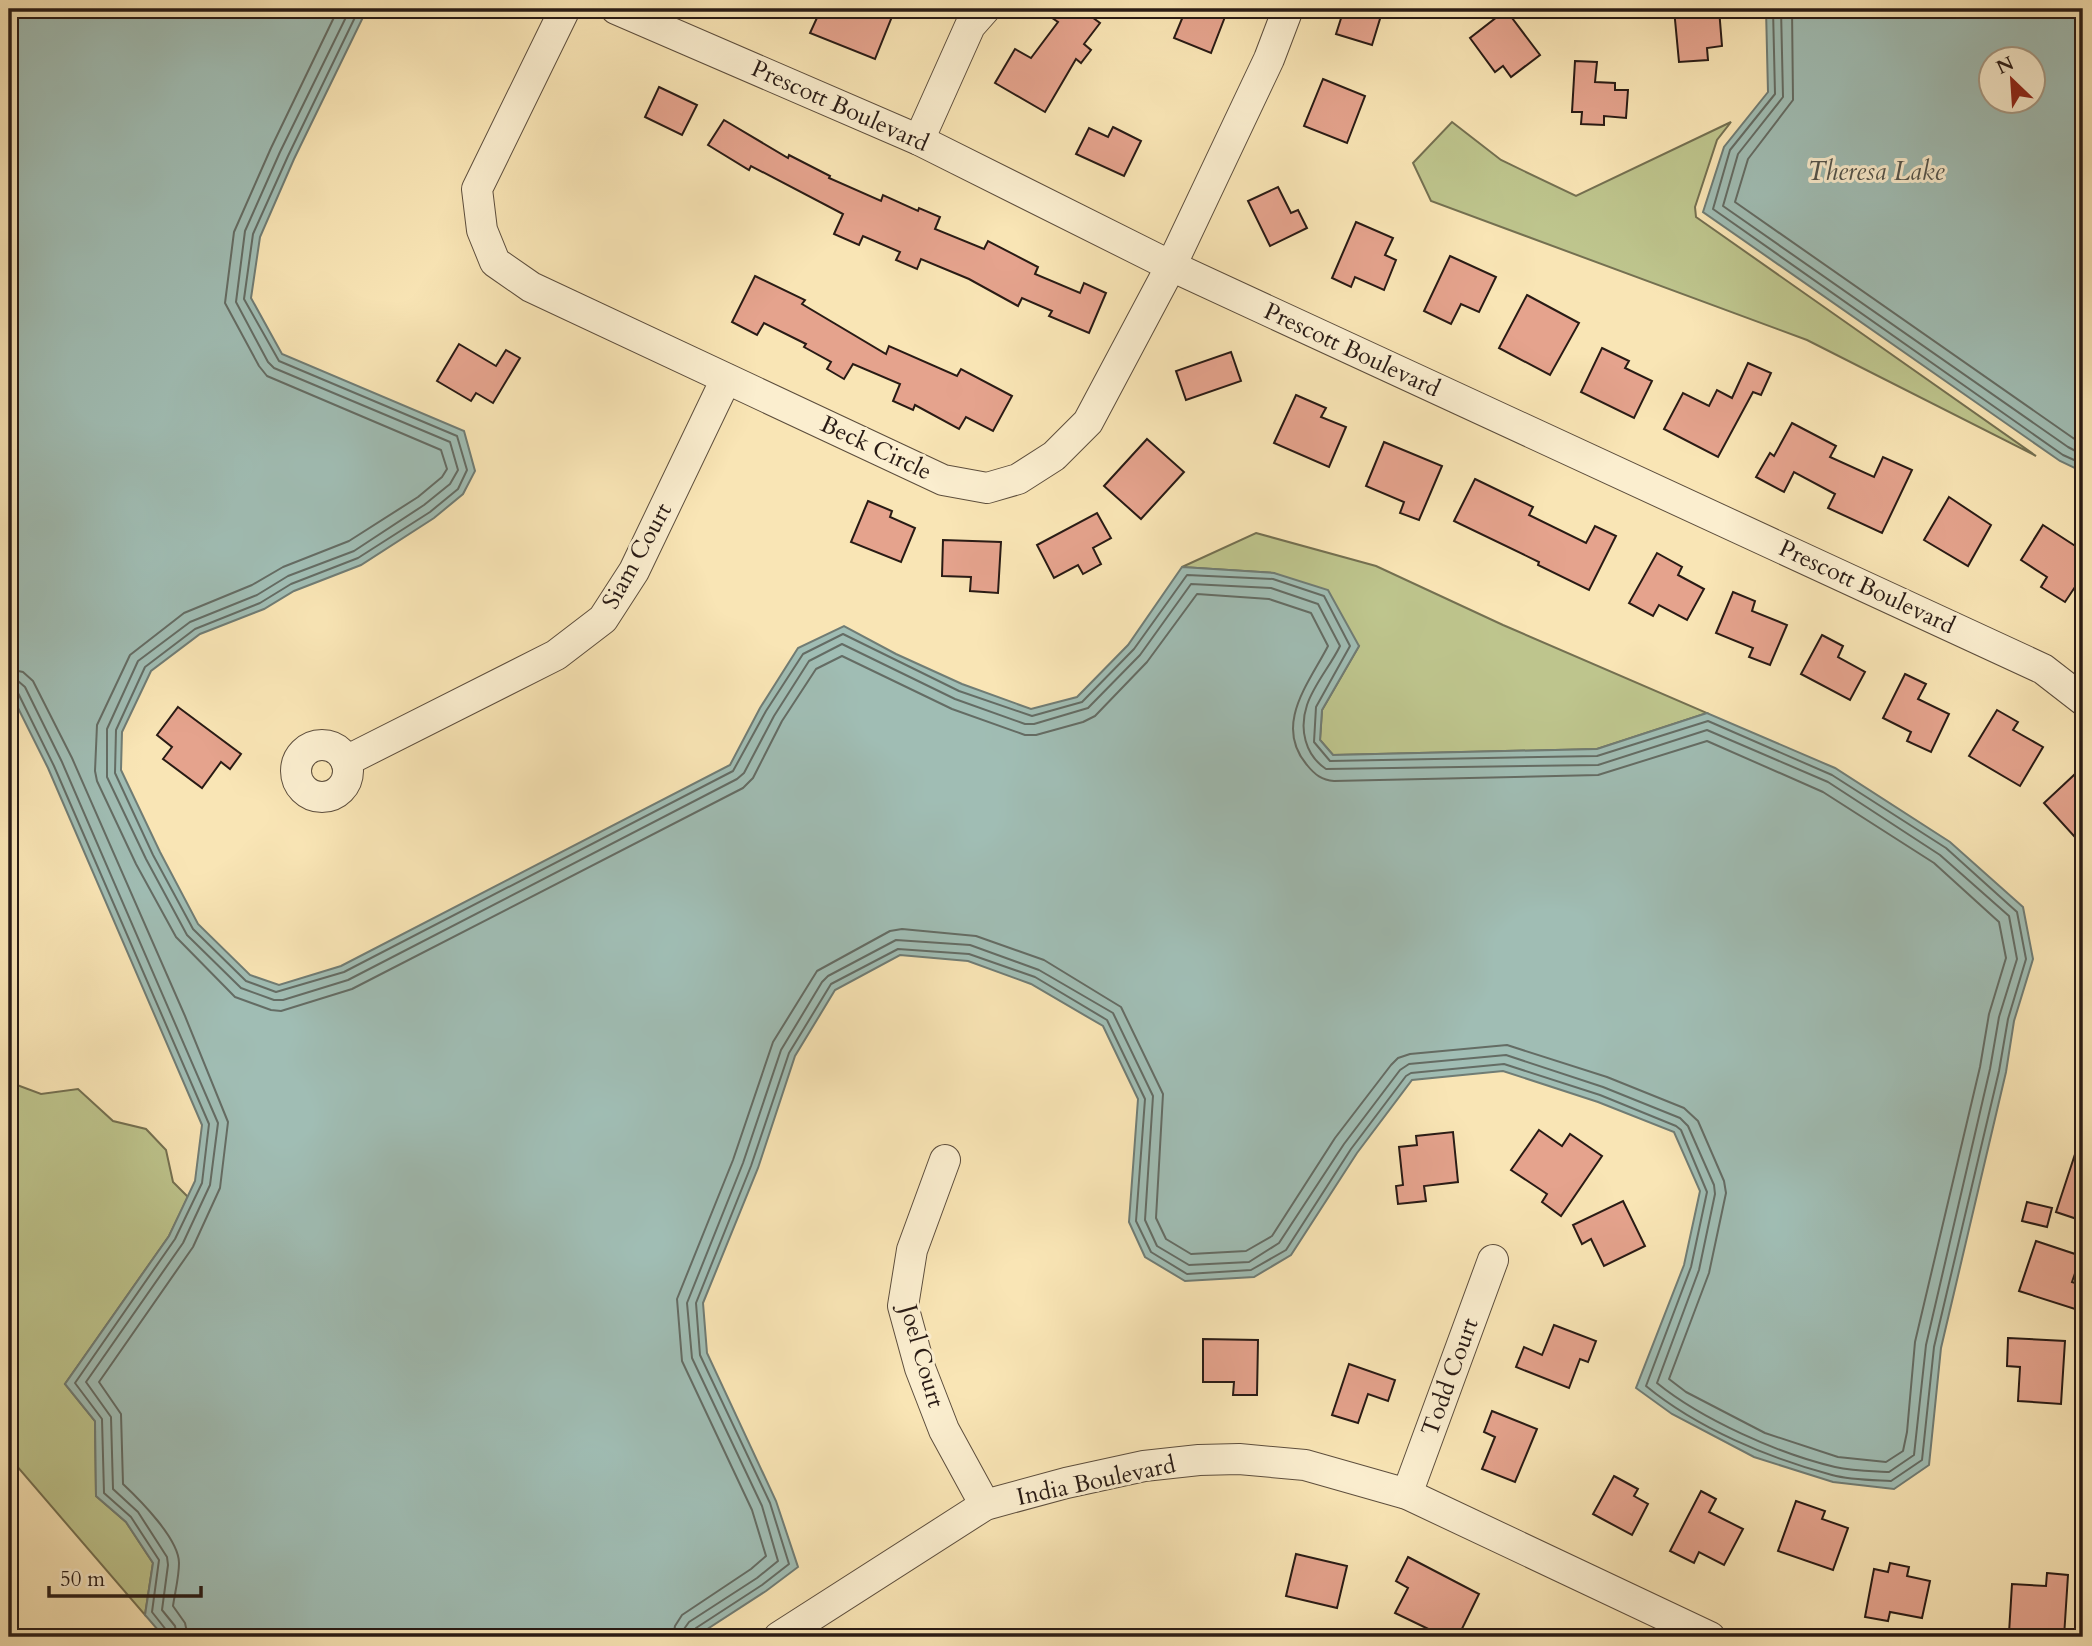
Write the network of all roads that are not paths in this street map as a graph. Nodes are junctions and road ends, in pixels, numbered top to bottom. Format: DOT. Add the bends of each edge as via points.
graph roads {
  1 [pos="565,9"];
  2 [pos="615,9"];
  3 [pos="985,9"];
  4 [pos="1288,9"];
  5 [pos="919,140"];
  6 [pos="1171,266"];
  7 [pos="726,379"];
  8 [pos="2083,700"];
  9 [pos="346,761"];
  10 [pos="945,1160"];
  11 [pos="1493,1260"];
  12 [pos="1407,1494"];
  13 [pos="985,1505"];
  14 [pos="779,1637"];
  15 [pos="1710,1637"];
  1 -- 7 [label="street, Beck Circle" via="477,189 482,230 495,262 531,287"];
  2 -- 5 [label="street, Prescott Boulevard"];
  3 -- 5 [label="street" via="970,26"];
  4 -- 6 [label="street, Beck Circle" via="1269,60"];
  5 -- 6 [label="street, Prescott Boulevard"];
  6 -- 7 [label="street, Beck Circle" via="1088,422 1054,456 1018,479 987,488 943,480"];
  6 -- 8 [label="street, Prescott Boulevard" via="2043,669"];
  7 -- 9 [label="street, Siam Court" via="634,571 603,619 556,655"];
  10 -- 13 [label="street, Joel Court" via="912,1250 903,1306 944,1430"];
  11 -- 12 [label="street, Todd Court"];
  12 -- 13 [label="street, India Boulevard" via="1305,1465 1199,1460 1144,1466"];
  12 -- 15 [label="street, India Boulevard"];
  13 -- 14 [label="street, India Boulevard"];
}
